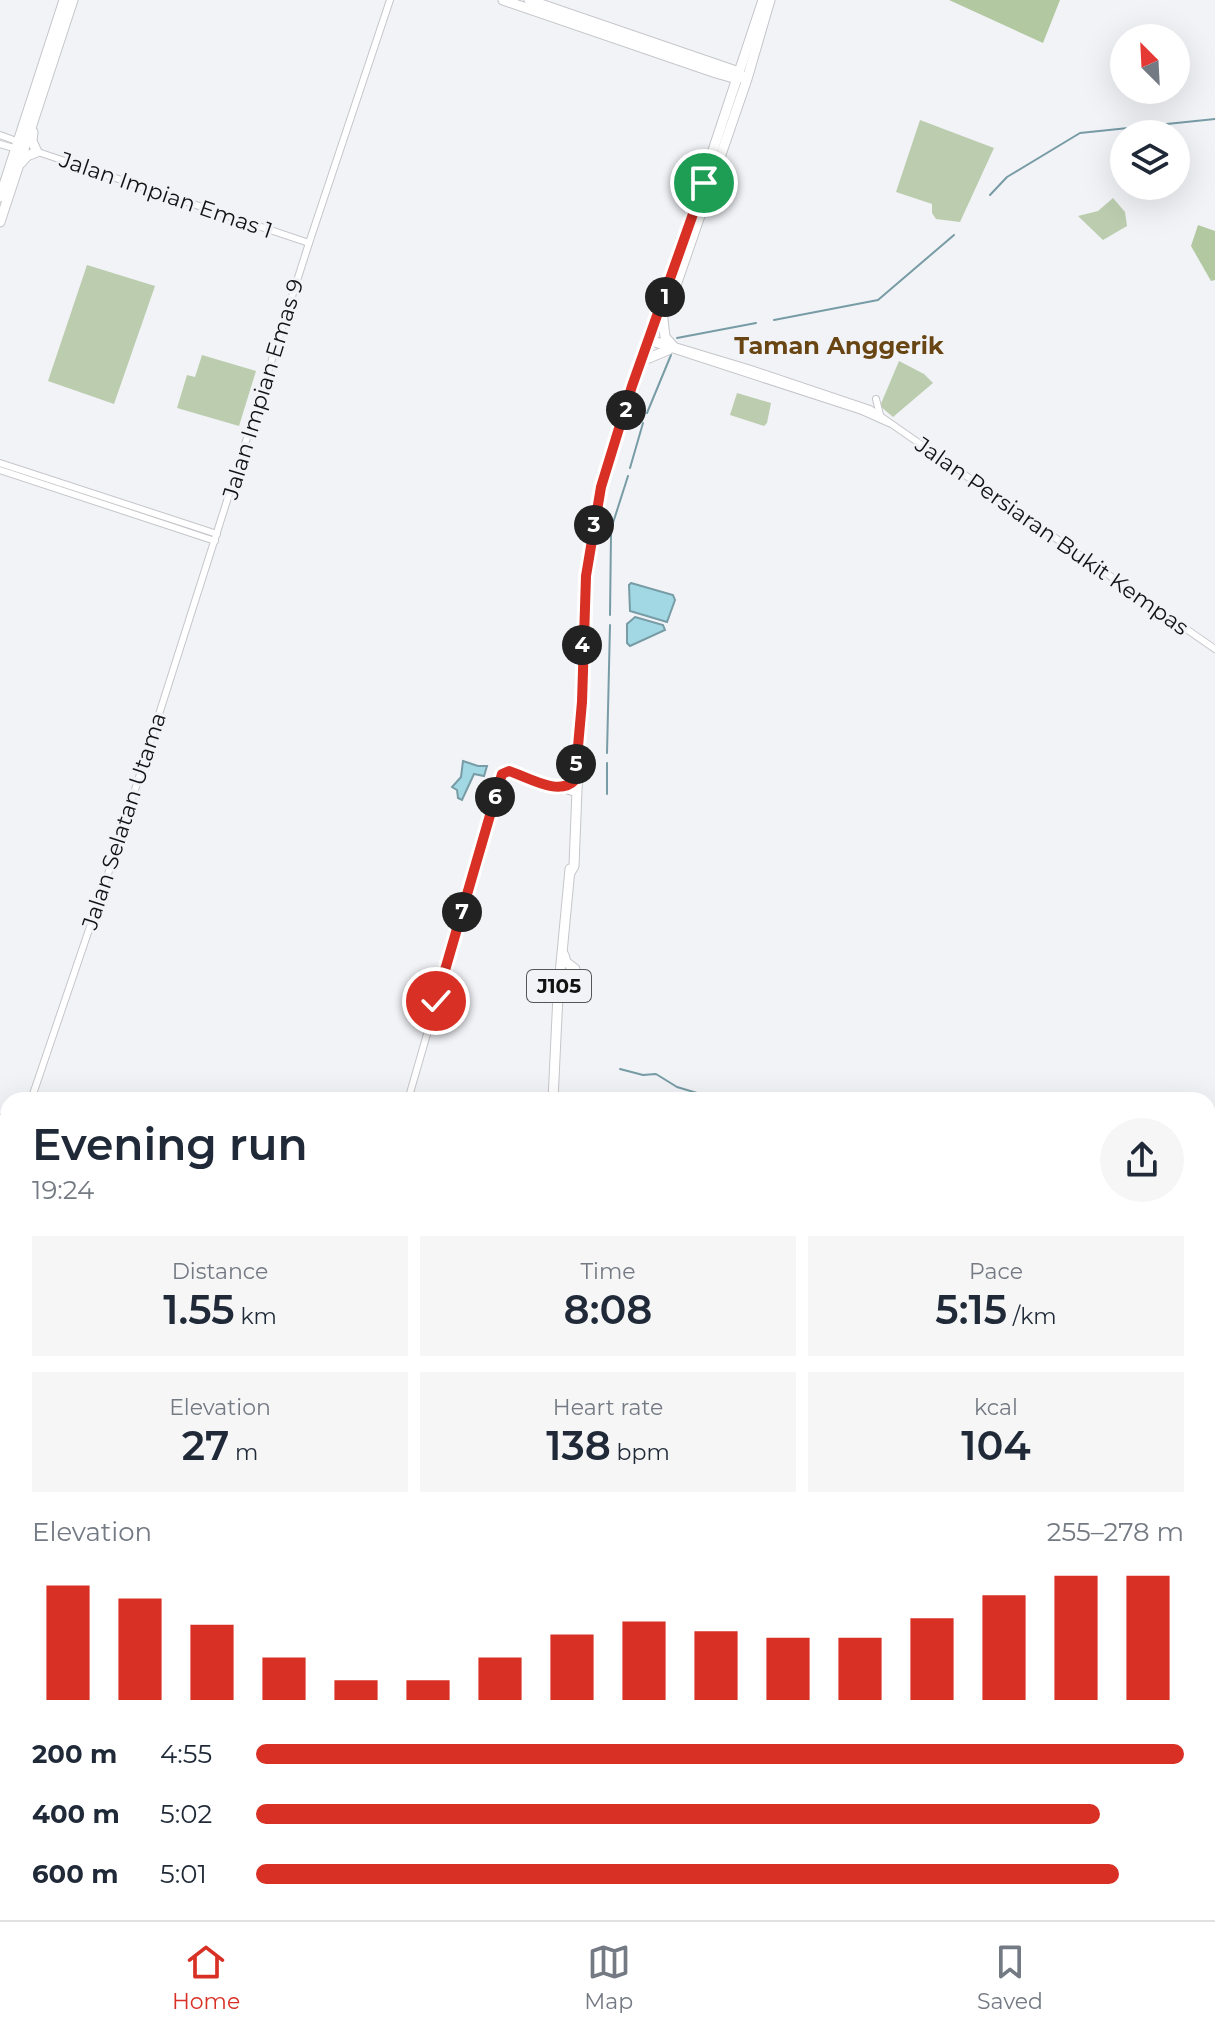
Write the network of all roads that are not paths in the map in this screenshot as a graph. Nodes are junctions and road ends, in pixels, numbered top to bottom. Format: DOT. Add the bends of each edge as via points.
graph roads {
  1 [pos="64,0"];
  2 [pos="73,0"];
  3 [pos="390,0"];
  4 [pos="503,0"];
  5 [pos="529,0"];
  6 [pos="763,0"];
  7 [pos="770,0"];
  8 [pos="751,49"];
  9 [pos="716,68"];
  10 [pos="739,76"];
  11 [pos="734,105"];
  12 [pos="36,113"];
  13 [pos="0,135"];
  14 [pos="0,144"];
  15 [pos="26,148"];
  16 [pos="0,197"];
  17 [pos="0,222"];
  18 [pos="309,243"];
  19 [pos="663,319"];
  20 [pos="653,343"];
  21 [pos="671,348"];
  22 [pos="649,358"];
  23 [pos="876,399"];
  24 [pos="628,403"];
  25 [pos="881,416"];
  26 [pos="889,423"];
  27 [pos="0,463"];
  28 [pos="0,470"];
  29 [pos="216,538"];
  30 [pos="1215,649"];
  31 [pos="582,702"];
  32 [pos="575,780"];
  33 [pos="560,789"];
  34 [pos="576,794"];
  35 [pos="34,1092"];
  36 [pos="410,1092"];
  37 [pos="553,1092"];
  1 -- 15 [label="main road"];
  2 -- 12 [label="main road"];
  3 -- 18 [label="street, Jalan Impian Emas 9"];
  4 -- 9 [label="main road"];
  5 -- 9 [label="main road"];
  6 -- 8 [label="main road"];
  7 -- 8 [label="main road"];
  8 -- 9 [label="main road"];
  8 -- 10 [label="main road"];
  8 -- 11 [label="main road"];
  9 -- 10 [label="main road"];
  9 -- 11 [label="main road" via="728,83"];
  10 -- 11 [label="main road"];
  11 -- 19 [label="main road"];
  11 -- 20 [label="main road"];
  12 -- 15 [label="main road"];
  12 -- 15 [label="main road"];
  13 -- 15 [label="street"];
  14 -- 15 [label="street"];
  15 -- 16 [label="main road"];
  15 -- 17 [label="main road"];
  15 -- 18 [label="street, Jalan Impian Emas 1"];
  18 -- 29 [label="street, Jalan Impian Emas 9"];
  19 -- 20 [label="main road"];
  19 -- 21 [label="main road"];
  20 -- 21 [label="street, Jalan Persiaran Bukit Kempas"];
  20 -- 22 [label="main road"];
  20 -- 24 [label="main road"];
  21 -- 22 [label="main road"];
  21 -- 25 [label="street, Jalan Persiaran Bukit Kempas" via="820,391"];
  21 -- 26 [label="street, Jalan Persiaran Bukit Kempas"];
  22 -- 24 [label="main road"];
  23 -- 25 [label="street"];
  24 -- 31 [label="main road" via="607,463 590,544"];
  25 -- 26 [label="street, Jalan Persiaran Bukit Kempas"];
  26 -- 30 [label="street, Jalan Persiaran Bukit Kempas"];
  27 -- 29 [label="street"];
  28 -- 29 [label="street"];
  29 -- 35 [label="street, Jalan Selatan Utama"];
  31 -- 32 [label="main road"];
  31 -- 34 [label="main road"];
  32 -- 33 [label="main road"];
  32 -- 34 [label="main road"];
  33 -- 34 [label="street"];
  33 -- 36 [label="street" via="509,771 500,778"];
  34 -- 37 [label="main road, J105" via="574,866 564,931 564,959 575,969 564,975 558,995"];
}
